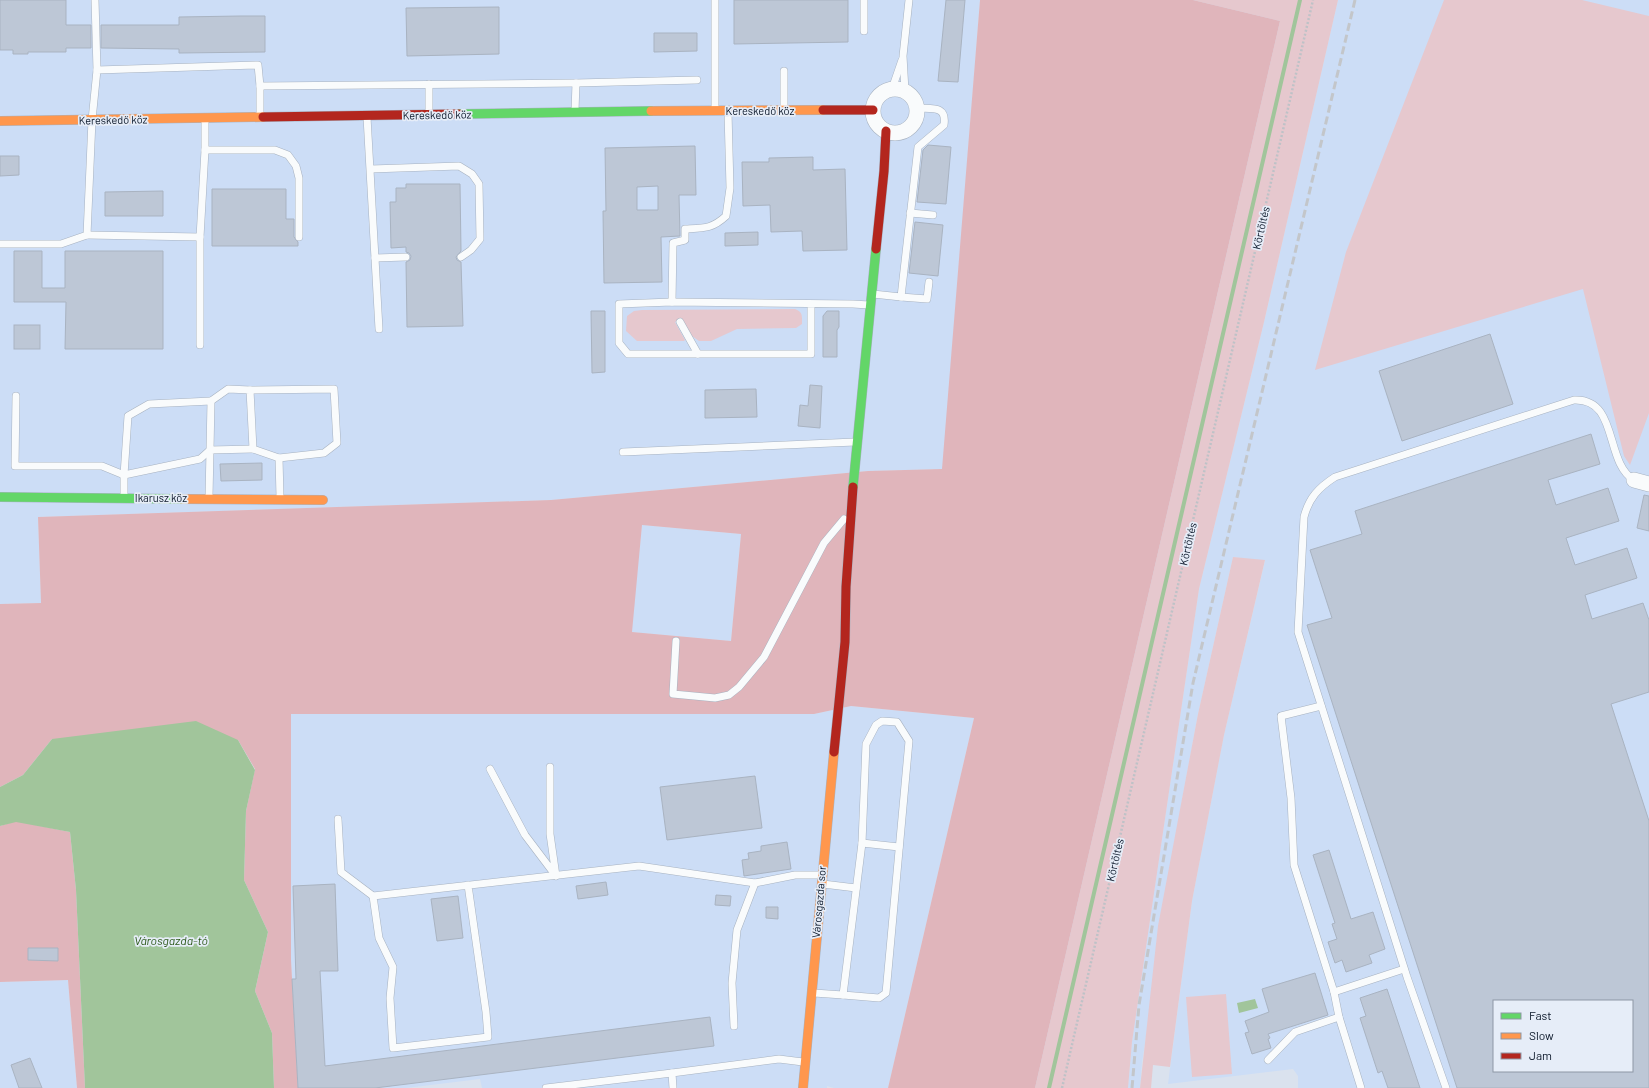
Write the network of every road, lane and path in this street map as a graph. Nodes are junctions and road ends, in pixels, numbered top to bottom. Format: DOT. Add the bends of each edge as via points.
graph roads {
  1 [pos="95,0"];
  2 [pos="714,0"];
  3 [pos="864,0"];
  4 [pos="909,0"];
  5 [pos="1313,0"];
  6 [pos="864,31"];
  7 [pos="903,56"];
  8 [pos="97,70"];
  9 [pos="784,71"];
  10 [pos="697,80"];
  11 [pos="576,83"];
  12 [pos="429,84"];
  13 [pos="260,86"];
  14 [pos="898,90"];
  15 [pos="917,108"];
  16 [pos="715,110"];
  17 [pos="728,110"];
  18 [pos="873,110"];
  19 [pos="784,111"];
  20 [pos="575,112"];
  21 [pos="429,115"];
  22 [pos="367,116"];
  23 [pos="260,117"];
  24 [pos="205,118"];
  25 [pos="92,120"];
  26 [pos="0,121"];
  27 [pos="892,132"];
  28 [pos="205,150"];
  29 [pos="371,169"];
  30 [pos="884,172"];
  31 [pos="910,213"];
  32 [pos="933,215"];
  33 [pos="87,235"];
  34 [pos="200,237"];
  35 [pos="299,237"];
  36 [pos="0,244"];
  37 [pos="406,257"];
  38 [pos="461,257"];
  39 [pos="375,258"];
  40 [pos="929,282"];
  41 [pos="871,294"];
  42 [pos="901,297"];
  43 [pos="672,302"];
  44 [pos="811,304"];
  45 [pos="870,305"];
  46 [pos="680,322"];
  47 [pos="378,328"];
  48 [pos="200,345"];
  49 [pos="698,354"];
  50 [pos="250,390"];
  51 [pos="16,396"];
  52 [pos="212,401"];
  53 [pos="857,442"];
  54 [pos="253,449"];
  55 [pos="210,450"];
  56 [pos="623,452"];
  57 [pos="279,458"];
  58 [pos="124,475"];
  59 [pos="1634,480"];
  60 [pos="1649,484"];
  61 [pos="0,497"];
  62 [pos="124,498"];
  63 [pos="209,499"];
  64 [pos="280,499"];
  65 [pos="323,500"];
  66 [pos="850,512"];
  67 [pos="676,641"];
  68 [pos="1321,706"];
  69 [pos="550,767"];
  70 [pos="490,769"];
  71 [pos="338,819"];
  72 [pos="862,843"];
  73 [pos="900,847"];
  74 [pos="556,876"];
  75 [pos="821,879"];
  76 [pos="755,883"];
  77 [pos="468,885"];
  78 [pos="856,888"];
  79 [pos="373,896"];
  80 [pos="1404,969"];
  81 [pos="812,992"];
  82 [pos="1334,992"];
  83 [pos="843,995"];
  84 [pos="1339,1017"];
  85 [pos="734,1026"];
  86 [pos="1268,1060"];
  87 [pos="805,1062"];
  88 [pos="672,1073"];
  89 [pos="546,1088"];
  90 [pos="673,1088"];
  91 [pos="803,1088"];
  92 [pos="1062,1088"];
  93 [pos="1361,1088"];
  94 [pos="1446,1088"];
  1 -- 8 [label="lane"];
  2 -- 16 [label="lane"];
  3 -- 6 [label="lane"];
  4 -- 7 [label="lane"];
  5 -- 92 [label="path, Körtöltés"];
  7 -- 14 [label="lane"];
  7 -- 14 [label="lane"];
  8 -- 13 [label="lane" via="258,65"];
  8 -- 25 [label="lane"];
  9 -- 19 [label="lane"];
  10 -- 11 [label="lane"];
  11 -- 12 [label="lane"];
  11 -- 20 [label="lane"];
  12 -- 13 [label="lane"];
  12 -- 21 [label="lane"];
  13 -- 23 [label="lane"];
  14 -- 15 [label="street" via="911,95"];
  14 -- 18 [label="street" via="882,93 876,100"];
  15 -- 27 [label="street" via="916,117 906,130"];
  15 -- 31 [label="lane" via="938,109 945,117 944,125 918,147"];
  16 -- 17 [label="street, Kereskedő köz"];
  16 -- 20 [label="street, Kereskedő köz"];
  17 -- 19 [label="street, Kereskedő köz"];
  17 -- 43 [label="lane" via="730,188 726,216 709,228 686,229 685,240 673,243"];
  18 -- 19 [label="street, Kereskedő köz"];
  18 -- 27 [label="street" via="879,126"];
  20 -- 21 [label="street, Kereskedő köz"];
  21 -- 22 [label="street, Kereskedő köz"];
  22 -- 23 [label="street, Kereskedő köz"];
  22 -- 29 [label="lane"];
  23 -- 24 [label="street, Kereskedő köz"];
  24 -- 25 [label="street, Kereskedő köz"];
  24 -- 28 [label="lane"];
  25 -- 26 [label="street, Kereskedő köz"];
  25 -- 33 [label="lane"];
  27 -- 30 [label="street"];
  28 -- 34 [label="lane"];
  28 -- 35 [label="lane" via="274,150 288,156 296,166 299,178"];
  29 -- 38 [label="lane" via="459,166 472,174 478,184 480,239"];
  29 -- 39 [label="lane"];
  30 -- 41 [label="street, Városgazda sor"];
  31 -- 32 [label="lane"];
  31 -- 42 [label="lane"];
  33 -- 34 [label="lane"];
  33 -- 36 [label="lane" via="61,244"];
  34 -- 48 [label="lane"];
  37 -- 39 [label="lane"];
  39 -- 47 [label="lane"];
  40 -- 42 [label="lane" via="927,299"];
  41 -- 42 [label="lane"];
  41 -- 45 [label="street, Városgazda sor"];
  43 -- 44 [label="lane"];
  43 -- 49 [label="lane" via="619,304 619,343 628,354"];
  44 -- 45 [label="lane"];
  44 -- 49 [label="lane" via="811,354"];
  45 -- 53 [label="street, Városgazda sor"];
  46 -- 49 [label="lane"];
  50 -- 52 [label="lane" via="228,389"];
  50 -- 54 [label="lane"];
  50 -- 57 [label="lane" via="334,389 337,443 324,453"];
  51 -- 58 [label="lane" via="15,466 102,466"];
  52 -- 55 [label="lane"];
  52 -- 58 [label="lane" via="149,404 128,416"];
  53 -- 56 [label="lane"];
  53 -- 66 [label="street, Városgazda sor"];
  54 -- 55 [label="lane"];
  54 -- 57 [label="lane"];
  55 -- 58 [label="lane" via="200,459"];
  55 -- 63 [label="lane"];
  57 -- 64 [label="lane"];
  58 -- 62 [label="lane"];
  59 -- 60 [label="street"];
  59 -- 68 [label="lane" via="1626,474 1618,458 1602,412 1592,403 1580,400 1564,402 1335,477 1307,504 1304,517 1298,632"];
  61 -- 62 [label="street, Ikarusz köz"];
  62 -- 63 [label="street, Ikarusz köz"];
  63 -- 64 [label="street, Ikarusz köz"];
  64 -- 65 [label="street, Ikarusz köz"];
  66 -- 67 [label="lane" via="824,543 764,657 729,695 715,698 673,694"];
  66 -- 75 [label="street, Városgazda sor" via="845,642"];
  68 -- 80 [label="lane"];
  68 -- 82 [label="lane" via="1281,716 1291,798 1294,865"];
  69 -- 74 [label="lane" via="550,834"];
  70 -- 74 [label="lane" via="525,835"];
  71 -- 79 [label="lane" via="340,872"];
  72 -- 73 [label="lane"];
  72 -- 73 [label="lane" via="866,744 876,725 882,721 897,722 909,741"];
  72 -- 78 [label="lane"];
  73 -- 83 [label="lane" via="886,992 879,998"];
  74 -- 76 [label="lane" via="639,866"];
  74 -- 77 [label="lane"];
  75 -- 76 [label="lane" via="795,875"];
  75 -- 78 [label="lane"];
  75 -- 81 [label="street, Városgazda sor"];
  76 -- 85 [label="lane" via="737,930 732,983"];
  77 -- 79 [label="lane"];
  77 -- 79 [label="lane" via="488,1037 393,1048 390,998 393,967 379,938"];
  78 -- 83 [label="lane"];
  80 -- 82 [label="lane"];
  80 -- 94 [label="lane"];
  81 -- 83 [label="lane"];
  81 -- 87 [label="street, Városgazda sor"];
  82 -- 84 [label="lane"];
  84 -- 86 [label="lane" via="1295,1032"];
  84 -- 93 [label="lane"];
  87 -- 88 [label="lane" via="779,1059"];
  87 -- 91 [label="street, Városgazda sor"];
  88 -- 89 [label="lane"];
  88 -- 90 [label="lane"];
}
